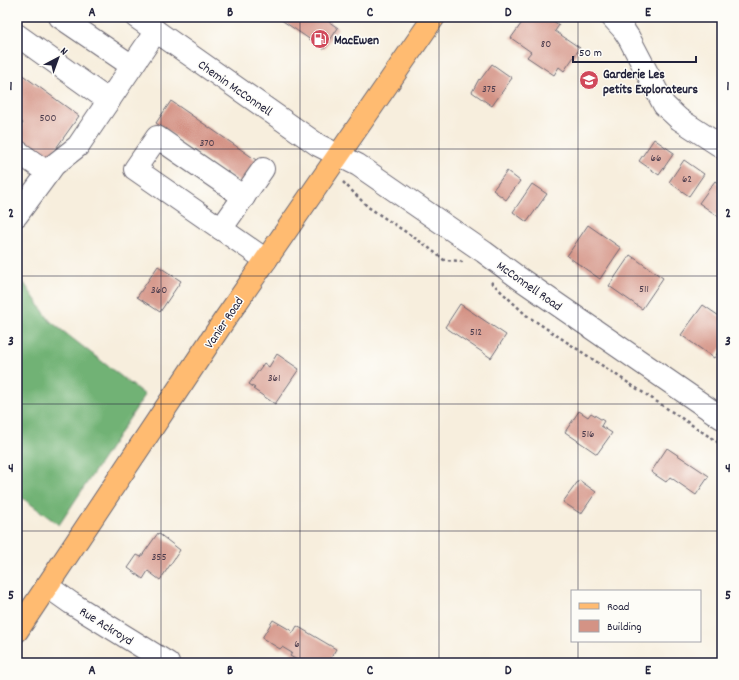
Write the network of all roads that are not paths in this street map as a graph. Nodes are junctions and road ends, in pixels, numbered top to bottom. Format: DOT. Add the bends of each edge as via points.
graph roads {
  1 [pos="60,17"];
  2 [pos="136,17"];
  3 [pos="434,17"];
  4 [pos="612,17"];
  5 [pos="156,31"];
  6 [pos="17,35"];
  7 [pos="132,66"];
  8 [pos="109,101"];
  9 [pos="722,147"];
  10 [pos="17,151"];
  11 [pos="338,154"];
  12 [pos="264,169"];
  13 [pos="48,173"];
  14 [pos="244,197"];
  15 [pos="20,205"];
  16 [pos="221,228"];
  17 [pos="266,260"];
  18 [pos="722,418"];
  19 [pos="47,586"];
  20 [pos="17,631"];
  21 [pos="168,663"];
  1 -- 7 [label="street"];
  2 -- 5 [label="street, Chemin McConnell"];
  3 -- 11 [label="main road, Vanier Road"];
  4 -- 9 [label="street" via="629,38 664,105 679,119"];
  5 -- 7 [label="street"];
  5 -- 11 [label="street, Chemin McConnell" via="318,145"];
  6 -- 8 [label="street"];
  7 -- 8 [label="street"];
  8 -- 13 [label="street" via="78,146"];
  10 -- 13 [label="street"];
  11 -- 17 [label="main road, Vanier Road"];
  11 -- 18 [label="street, McConnell Road" via="371,174"];
  12 -- 14 [label="street"];
  13 -- 15 [label="street"];
  14 -- 16 [label="street"];
  14 -- 16 [label="street" via="157,137 135,169"];
  16 -- 17 [label="street"];
  17 -- 19 [label="main road, Vanier Road"];
  19 -- 20 [label="main road, Vanier Road"];
  19 -- 21 [label="street, Rue Ackroyd"];
}
